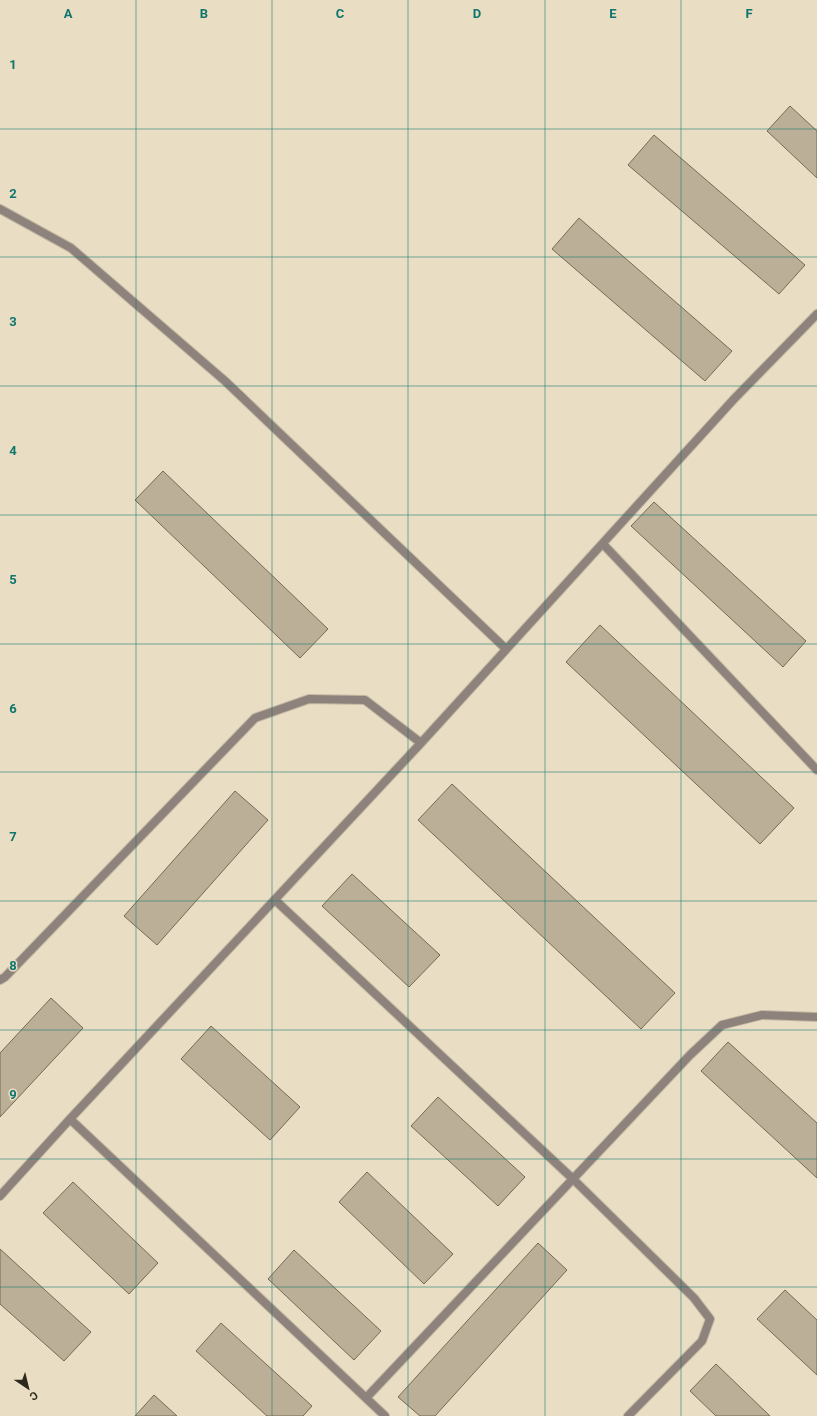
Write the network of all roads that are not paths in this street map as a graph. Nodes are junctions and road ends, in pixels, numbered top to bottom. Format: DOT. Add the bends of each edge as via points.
graph roads {
  1 [pos="0,209"];
  2 [pos="817,314"];
  3 [pos="602,544"];
  4 [pos="506,650"];
  5 [pos="421,744"];
  6 [pos="817,770"];
  7 [pos="275,900"];
  8 [pos="0,980"];
  9 [pos="817,1017"];
  10 [pos="70,1119"];
  11 [pos="573,1179"];
  12 [pos="0,1196"];
  13 [pos="366,1398"];
  14 [pos="385,1416"];
  15 [pos="628,1416"];
  1 -- 4 [label="lane" via="71,248 225,381"];
  2 -- 3 [label="lane"];
  3 -- 4 [label="lane"];
  3 -- 6 [label="lane"];
  4 -- 5 [label="lane"];
  5 -- 7 [label="lane"];
  5 -- 8 [label="lane" via="365,700 309,699 255,718"];
  7 -- 10 [label="lane"];
  7 -- 11 [label="lane"];
  9 -- 11 [label="lane" via="762,1015 722,1025 690,1055"];
  10 -- 12 [label="lane"];
  10 -- 13 [label="lane"];
  11 -- 13 [label="lane"];
  11 -- 15 [label="lane" via="694,1298 710,1320 702,1341"];
  13 -- 14 [label="lane"];
}
